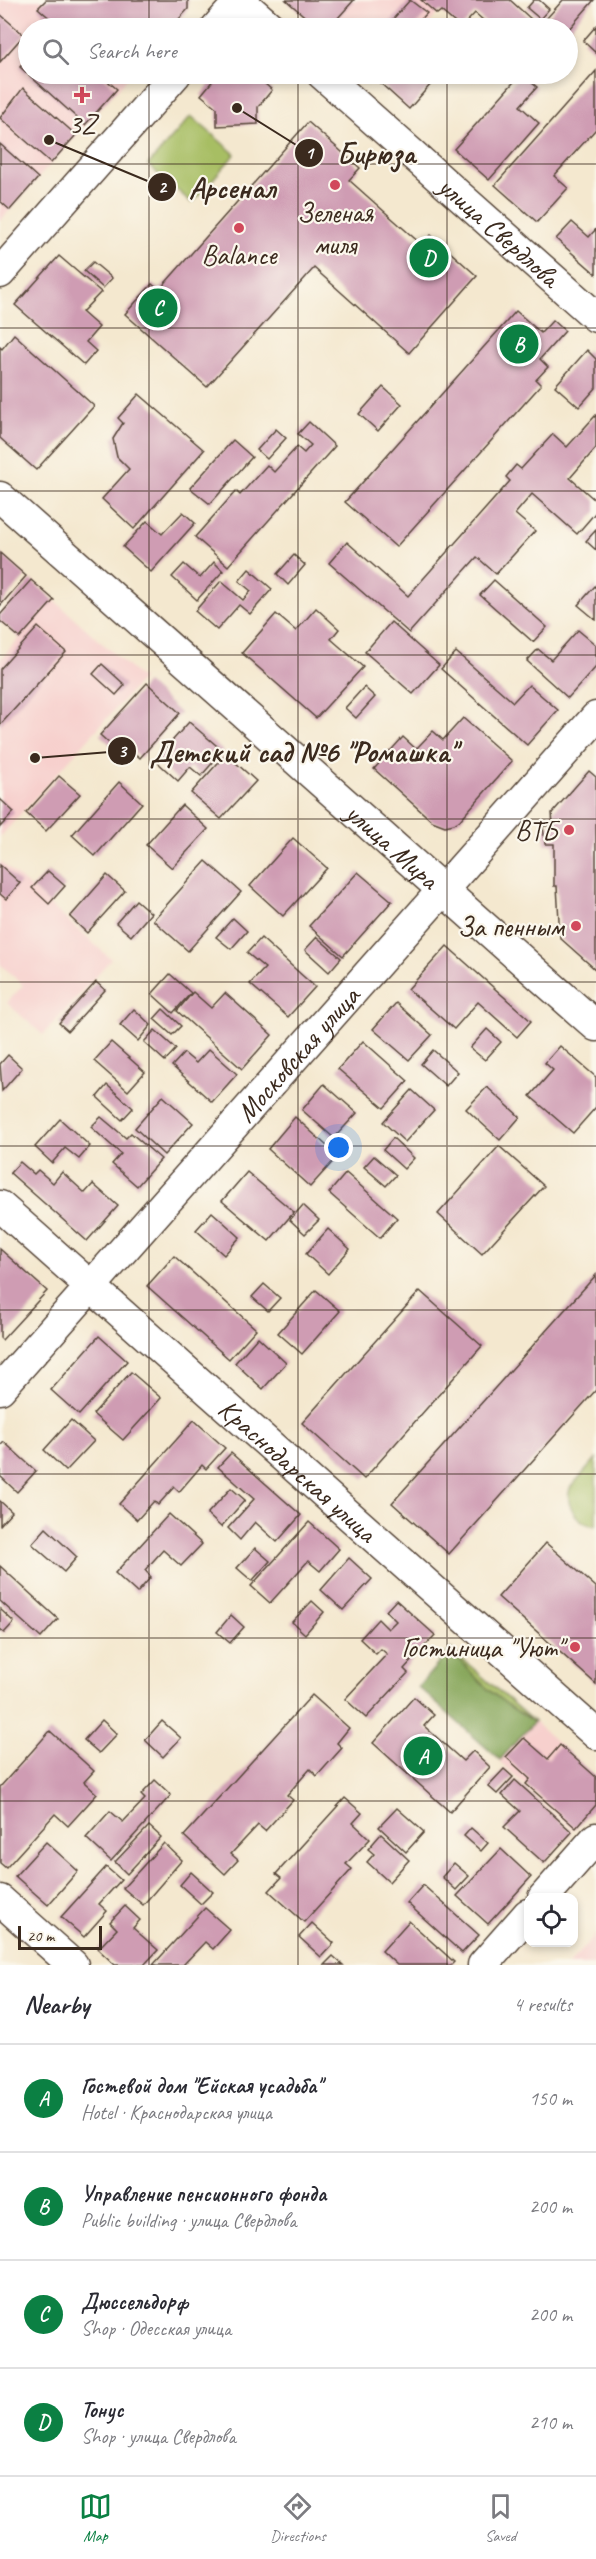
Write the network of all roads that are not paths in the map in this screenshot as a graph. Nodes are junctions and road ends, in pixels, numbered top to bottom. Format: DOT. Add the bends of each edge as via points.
graph roads {
  1 [pos="240,0"];
  2 [pos="225,18"];
  3 [pos="260,18"];
  4 [pos="167,84"];
  5 [pos="333,84"];
  6 [pos="0,273"];
  7 [pos="596,317"];
  8 [pos="0,497"];
  9 [pos="596,717"];
  10 [pos="443,890"];
  11 [pos="596,1026"];
  12 [pos="0,1206"];
  13 [pos="91,1287"];
  14 [pos="0,1389"];
  15 [pos="596,1734"];
  16 [pos="596,1838"];
  17 [pos="547,1893"];
  18 [pos="0,1900"];
  19 [pos="524,1919"];
  20 [pos="66,1963"];
  21 [pos="483,1965"];
  1 -- 2 [label="street"];
  1 -- 3 [label="street"];
  4 -- 6 [label="street"];
  5 -- 7 [label="street, улица Свердлова"];
  8 -- 10 [label="street, улица Мира"];
  9 -- 10 [label="street, Московская улица"];
  10 -- 11 [label="street, улица Мира"];
  10 -- 13 [label="street, Московская улица"];
  12 -- 13 [label="street, Краснодарская улица"];
  13 -- 14 [label="street, Московская улица"];
  13 -- 15 [label="street, Краснодарская улица"];
  16 -- 17 [label="street"];
  18 -- 20 [label="street"];
  19 -- 21 [label="street"];
}
